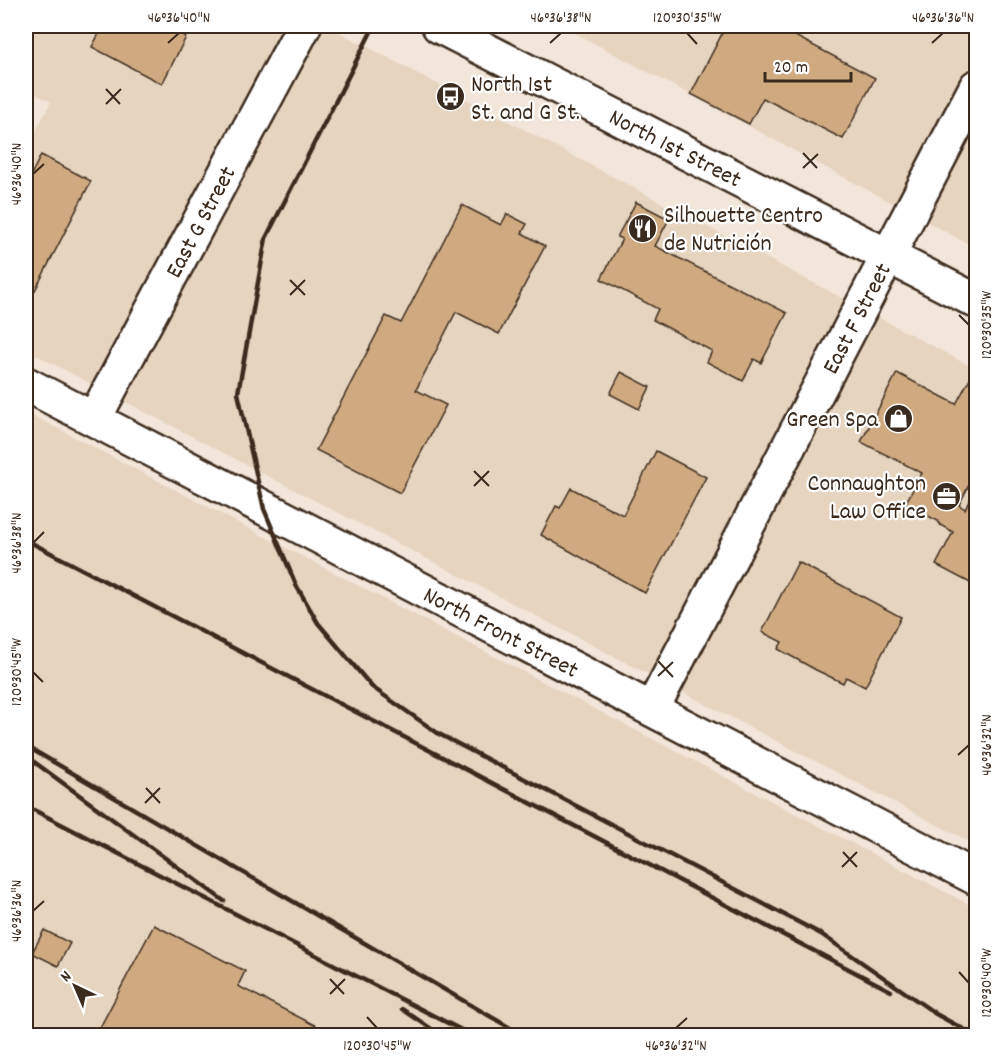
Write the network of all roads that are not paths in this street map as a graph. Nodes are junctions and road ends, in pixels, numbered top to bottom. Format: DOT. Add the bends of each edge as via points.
graph roads {
  1 [pos="304,26"];
  2 [pos="439,26"];
  3 [pos="976,87"];
  4 [pos="889,255"];
  5 [pos="976,301"];
  6 [pos="26,384"];
  7 [pos="94,419"];
  8 [pos="652,709"];
  9 [pos="976,878"];
  1 -- 7 [label="street, East G Street"];
  2 -- 4 [label="street, North 1st Street"];
  3 -- 4 [label="street, East F Street"];
  4 -- 5 [label="street, North 1st Street"];
  4 -- 8 [label="street, East F Street"];
  6 -- 7 [label="street, North Front Street"];
  7 -- 8 [label="street, North Front Street"];
  8 -- 9 [label="street, North Front Street"];
}
